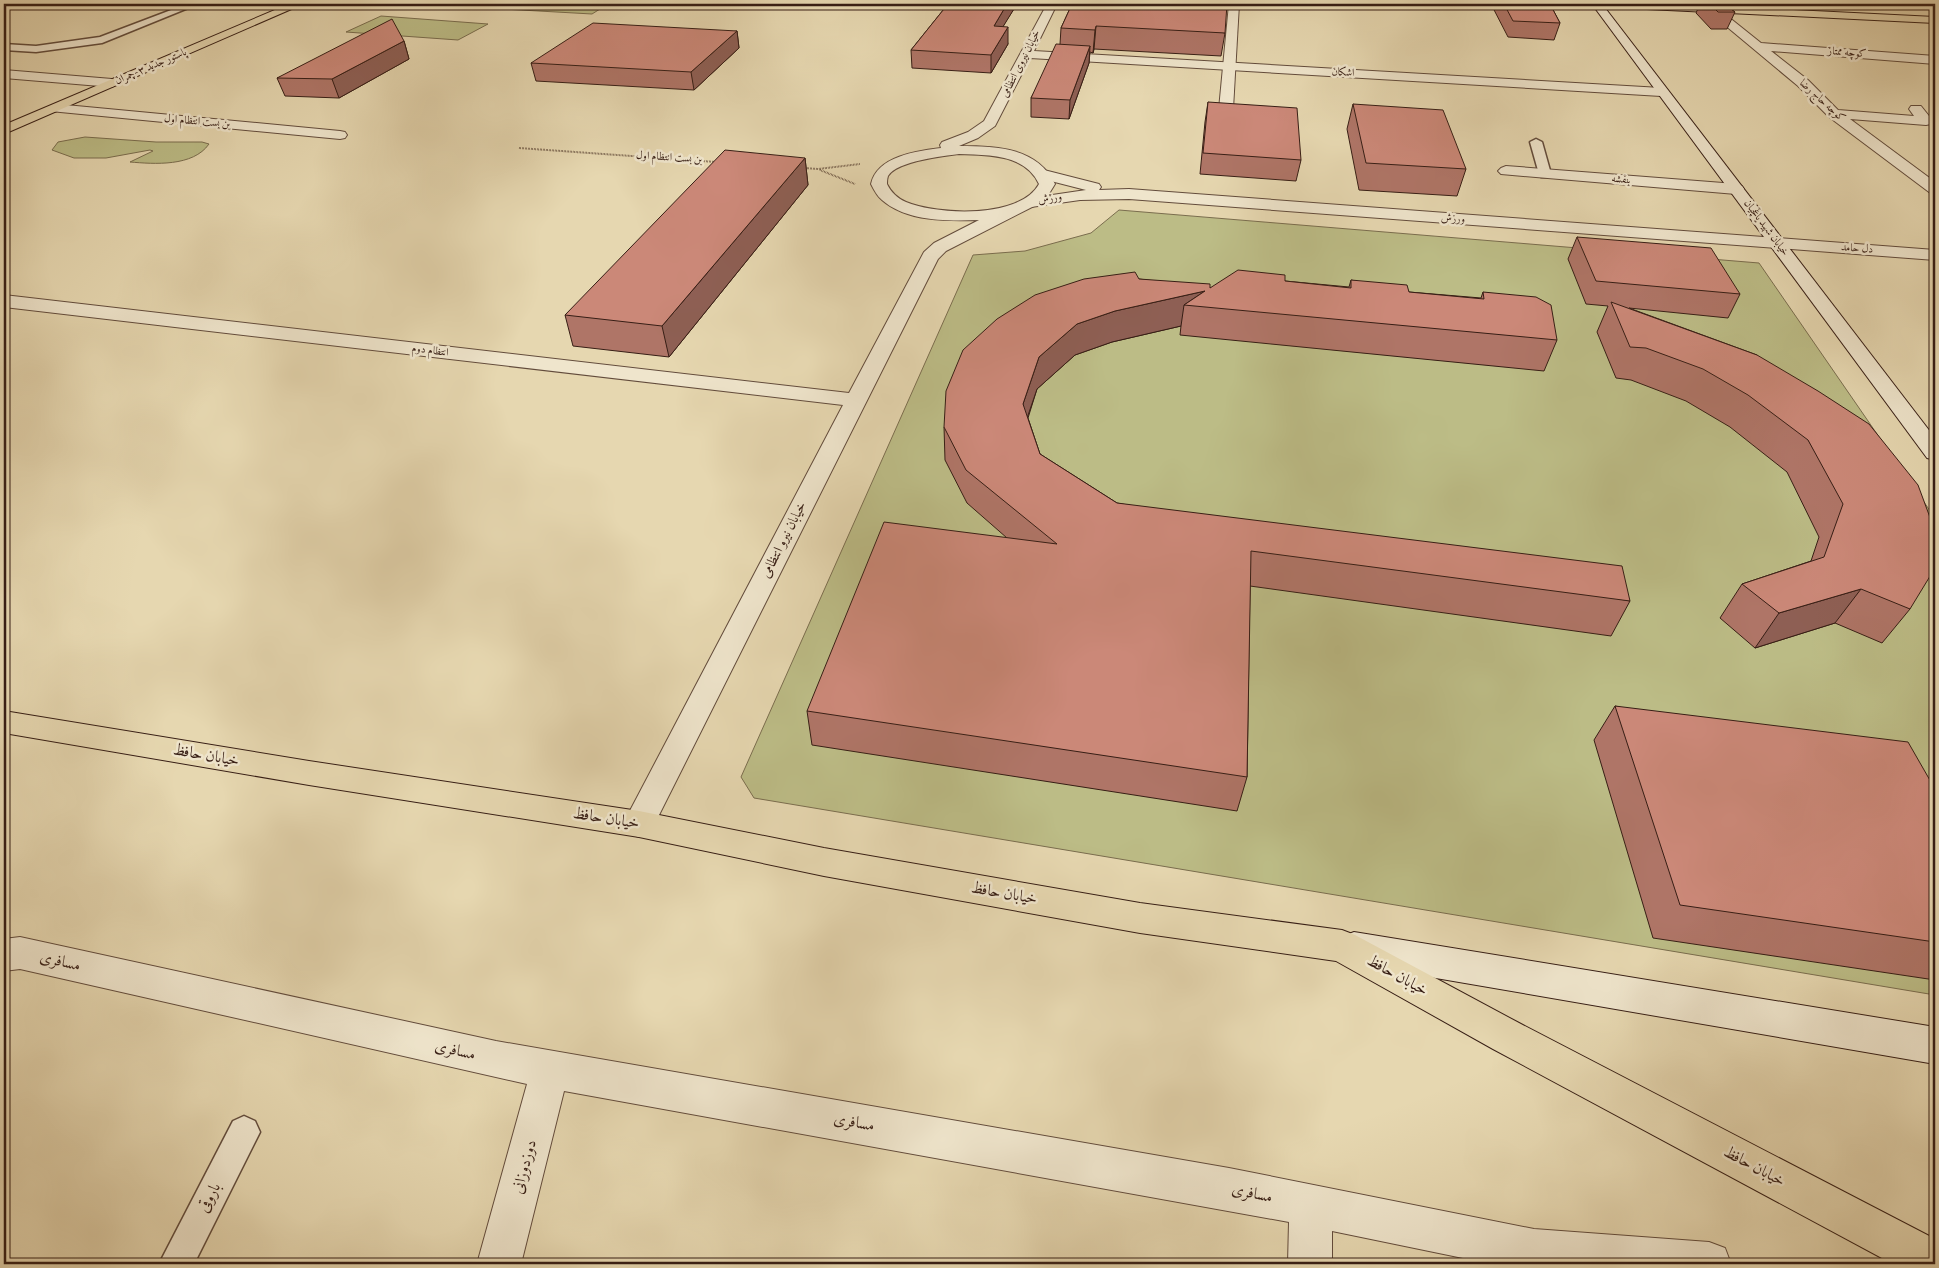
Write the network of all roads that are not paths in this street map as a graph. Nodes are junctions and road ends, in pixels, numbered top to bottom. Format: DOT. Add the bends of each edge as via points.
graph roads {
  1 [pos="194,4"];
  2 [pos="298,4"];
  3 [pos="1052,4"];
  4 [pos="1234,4"];
  5 [pos="1597,4"];
  6 [pos="1613,4"];
  7 [pos="1697,4"];
  8 [pos="1717,6"];
  9 [pos="1935,16"];
  10 [pos="1935,20"];
  11 [pos="1758,39"];
  12 [pos="4,47"];
  13 [pos="1026,54"];
  14 [pos="1912,58"];
  15 [pos="1935,60"];
  16 [pos="1230,66"];
  17 [pos="1924,70"];
  18 [pos="10,75"];
  19 [pos="4,80"];
  20 [pos="112,83"];
  21 [pos="1661,92"];
  22 [pos="55,108"];
  23 [pos="1226,109"];
  24 [pos="1916,109"];
  25 [pos="1834,114"];
  26 [pos="990,124"];
  27 [pos="4,130"];
  28 [pos="340,135"];
  29 [pos="1536,142"];
  30 [pos="916,155"];
  31 [pos="1021,159"];
  32 [pos="1506,171"];
  33 [pos="1545,174"];
  34 [pos="1044,175"];
  35 [pos="1931,184"];
  36 [pos="1736,189"];
  37 [pos="1129,194"];
  38 [pos="1031,202"];
  39 [pos="900,205"];
  40 [pos="1014,209"];
  41 [pos="926,242"];
  42 [pos="1778,244"];
  43 [pos="1935,255"];
  44 [pos="4,301"];
  45 [pos="856,400"];
  46 [pos="1935,453"];
  47 [pos="4,722"];
  48 [pos="639,824"];
  49 [pos="1342,946"];
  50 [pos="4,955"];
  51 [pos="1935,1046"];
  52 [pos="550,1070"];
  53 [pos="244,1132"];
  54 [pos="1311,1206"];
  55 [pos="1935,1263"];
  56 [pos="176,1264"];
  57 [pos="499,1264"];
  58 [pos="1310,1264"];
  59 [pos="1709,1264"];
  1 -- 12 [label="lane" via="102,40 36,50"];
  2 -- 20 [label="main road, پاستور جدید ۳-چمران"];
  3 -- 13 [label="street, خیابان نیروی انتظامی"];
  4 -- 16 [label="street"];
  5 -- 21 [label="street, خیابان شهید یاغچیان"];
  6 -- 8 [label="main road"];
  7 -- 8 [label="main road"];
  8 -- 9 [label="main road"];
  8 -- 10 [label="main road"];
  8 -- 11 [label="street, کوچه حاج رضا" via="1741,32"];
  11 -- 14 [label="street, کوچه ممتاز"];
  11 -- 25 [label="street, کوچه حاج رضا"];
  13 -- 16 [label="street, اشکان"];
  13 -- 26 [label="street, خیابان نیروی انتظامی"];
  14 -- 15 [label="street, کوچه ممتاز"];
  14 -- 17 [label="street"];
  16 -- 21 [label="street, اشکان"];
  16 -- 23 [label="street"];
  18 -- 19 [label="street"];
  18 -- 20 [label="street"];
  20 -- 22 [label="main road, پاستور جدید ۳-چمران"];
  21 -- 36 [label="street, خیابان شهید یاغچیان"];
  22 -- 27 [label="main road, پاستور جدید ۳-چمران"];
  22 -- 28 [label="street, بن بست انتظام اول"];
  24 -- 25 [label="street" via="1926,121"];
  25 -- 35 [label="street, کوچه حاج رضا"];
  26 -- 30 [label="street" via="961,141"];
  26 -- 31 [label="street" via="992,136"];
  29 -- 33 [label="lane"];
  30 -- 31 [label="street" via="982,150"];
  30 -- 39 [label="street" via="886,169 880,178 880,188 886,197"];
  31 -- 34 [label="street"];
  32 -- 33 [label="street, بنفشه"];
  33 -- 36 [label="street, بنفشه"];
  34 -- 37 [label="street, ورزش"];
  34 -- 38 [label="street" via="1047,184"];
  36 -- 42 [label="street, خیابان شهید یاغچیان"];
  37 -- 38 [label="street, ورزش" via="1080,195"];
  37 -- 42 [label="street, ورزش"];
  38 -- 40 [label="street"];
  39 -- 40 [label="street" via="950,216 992,214"];
  39 -- 41 [label="street"];
  40 -- 41 [label="street, خیابان نیرو انتظامی" via="940,246"];
  41 -- 45 [label="street, خیابان نیرو انتظامی"];
  42 -- 43 [label="street, دل حامد"];
  42 -- 46 [label="street, خیابان شهید یاغچیان"];
  44 -- 45 [label="street, انتظام دوم"];
  45 -- 48 [label="street, خیابان نیرو انتظامی"];
  47 -- 48 [label="main road, خیابان حافظ"];
  48 -- 49 [label="main road, خیابان حافظ" via="824,862 1130,916"];
  49 -- 51 [label="street"];
  49 -- 55 [label="main road, خیابان حافظ"];
  50 -- 52 [label="street, مسافری" via="20,953"];
  52 -- 54 [label="street, مسافری"];
  52 -- 57 [label="street, دوزدوزانی"];
  53 -- 56 [label="lane, باروقی"];
  54 -- 58 [label="street"];
  54 -- 59 [label="street, مسافری" via="1534,1251"];
}
